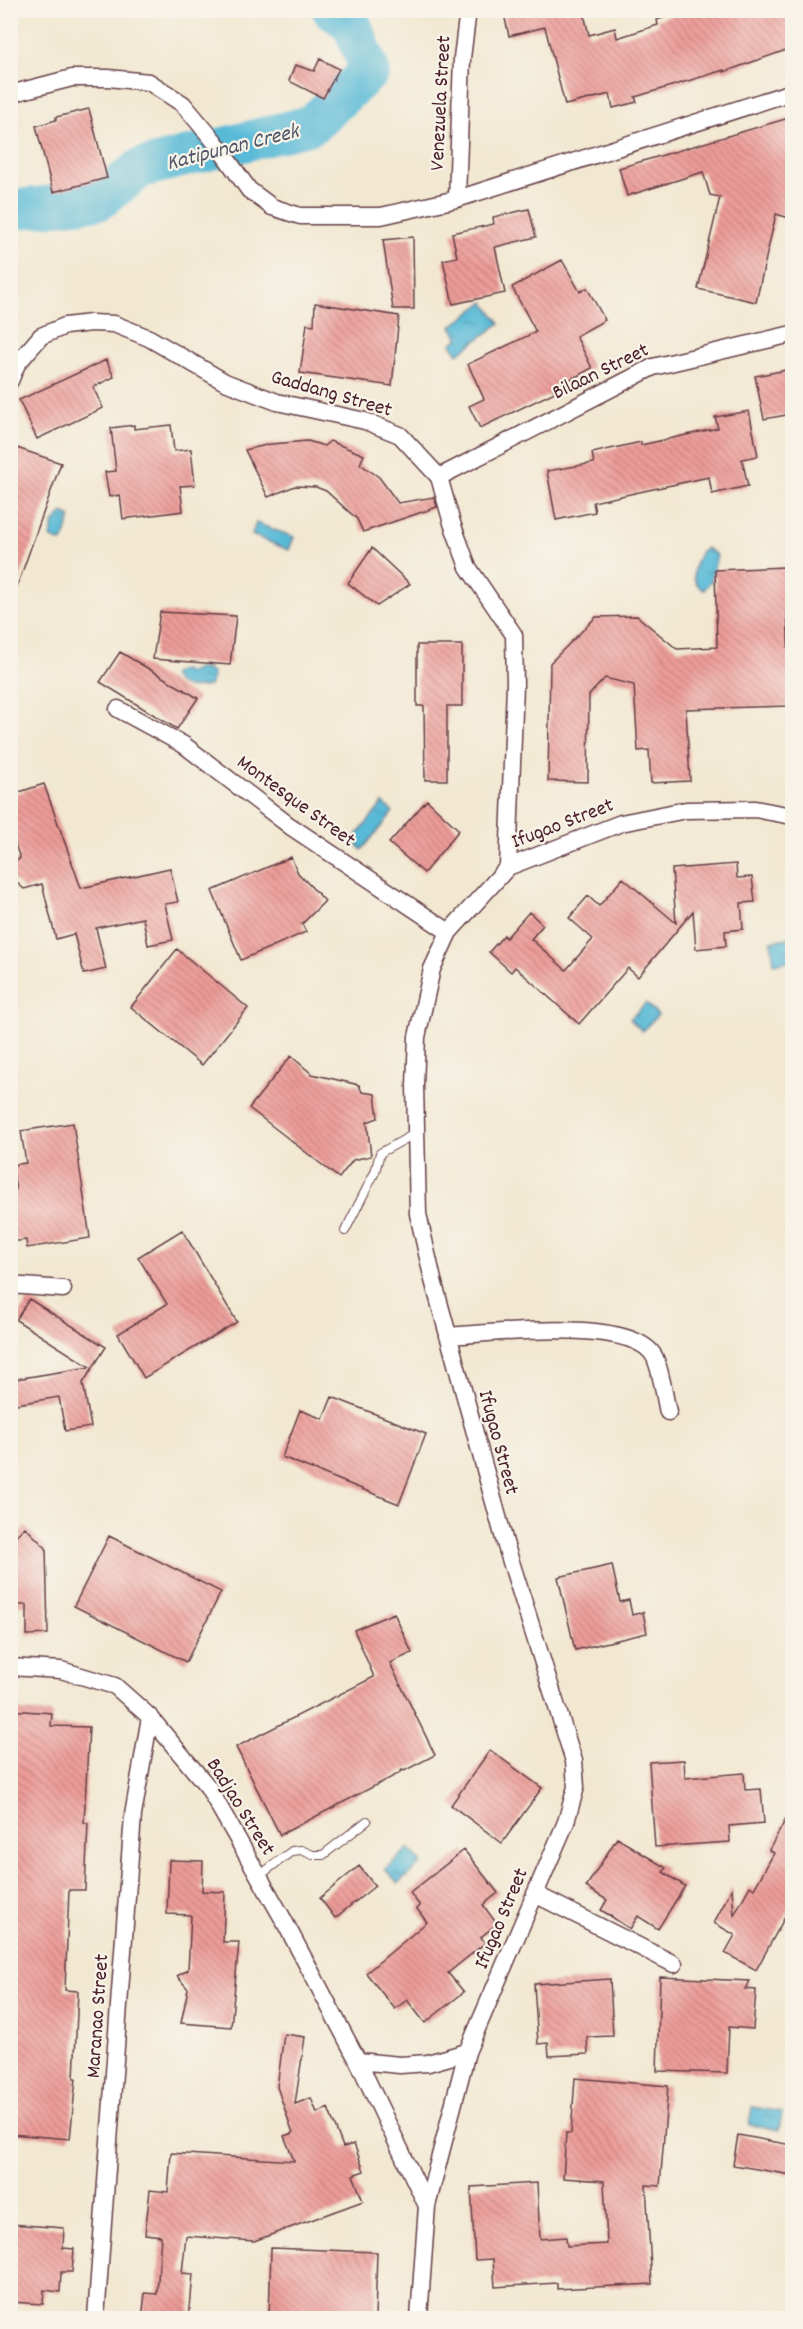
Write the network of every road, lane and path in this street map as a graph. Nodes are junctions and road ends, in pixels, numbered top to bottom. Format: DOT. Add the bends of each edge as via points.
graph roads {
  1 [pos="468,10"];
  2 [pos="792,92"];
  3 [pos="10,94"];
  4 [pos="457,199"];
  5 [pos="792,334"];
  6 [pos="10,381"];
  7 [pos="439,477"];
  8 [pos="118,709"];
  9 [pos="792,816"];
  10 [pos="508,867"];
  11 [pos="449,932"];
  12 [pos="416,1133"];
  13 [pos="345,1231"];
  14 [pos="10,1285"];
  15 [pos="63,1288"];
  16 [pos="448,1336"];
  17 [pos="668,1412"];
  18 [pos="10,1667"];
  19 [pos="150,1717"];
  20 [pos="367,1821"];
  21 [pos="259,1876"];
  22 [pos="535,1894"];
  23 [pos="674,1964"];
  24 [pos="467,2052"];
  25 [pos="358,2061"];
  26 [pos="427,2206"];
  27 [pos="96,2319"];
  28 [pos="419,2319"];
  1 -- 4 [label="street, Venezuela Street" via="462,58"];
  2 -- 4 [label="street"];
  3 -- 4 [label="street" via="72,78 149,82 183,104 249,190 272,207 300,216 381,216"];
  5 -- 7 [label="street, Bilaan Street" via="653,367"];
  6 -- 7 [label="street, Gaddang Street" via="17,364 41,336 65,326 114,324 149,338 225,382 277,402 365,421 400,435"];
  7 -- 10 [label="street, Gaddang Street" via="468,567 514,635"];
  8 -- 11 [label="street, Montesque Street" via="184,745 290,826"];
  9 -- 10 [label="street, Ifugao Street" via="755,809 686,810 621,823"];
  10 -- 11 [label="street, Ifugao Street"];
  11 -- 12 [label="street, Ifugao Street" via="432,969 417,1036"];
  12 -- 13 [label="lane" via="380,1153 375,1172"];
  12 -- 16 [label="street, Ifugao Street" via="418,1214"];
  14 -- 15 [label="street"];
  16 -- 17 [label="street" via="581,1330 628,1338 643,1344 655,1357"];
  16 -- 22 [label="street, Ifugao Street" via="506,1546 574,1761 576,1787 566,1822"];
  18 -- 19 [label="street, Badjao Street" via="61,1670 115,1686"];
  19 -- 21 [label="street, Badjao Street" via="208,1787"];
  19 -- 27 [label="street, Maranao Street" via="133,1815"];
  20 -- 21 [label="lane" via="323,1855 292,1851"];
  21 -- 25 [label="street, Badjao Street"];
  22 -- 23 [label="street"];
  22 -- 24 [label="street, Ifugao Street"];
  24 -- 25 [label="street" via="428,2063"];
  24 -- 26 [label="street, Ifugao Street"];
  25 -- 26 [label="street, Badjao Street"];
  26 -- 28 [label="street, Ifugao Street"];
}
